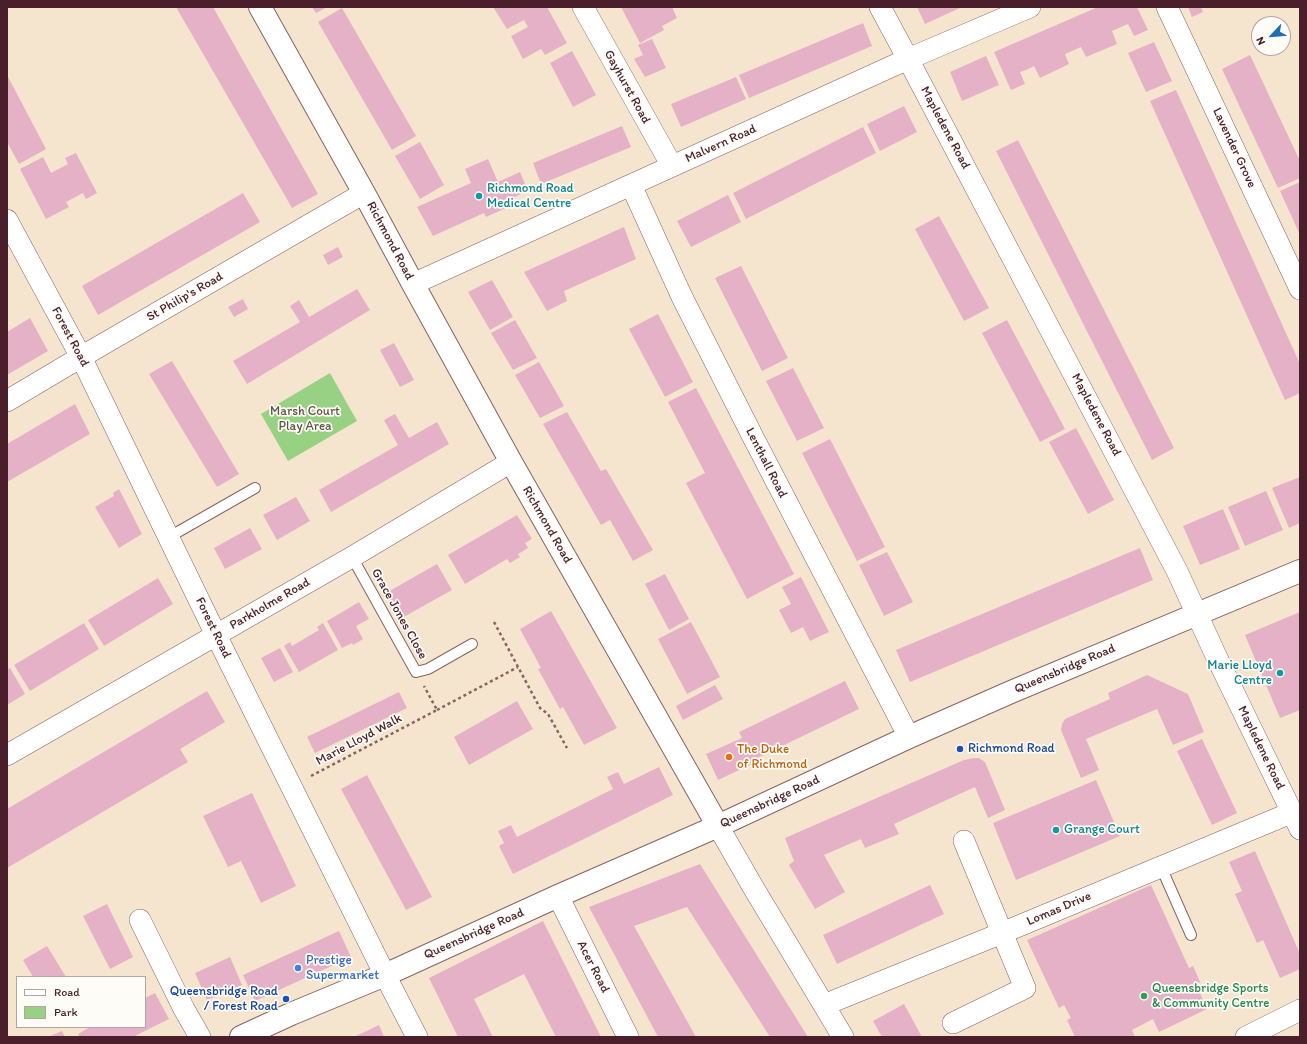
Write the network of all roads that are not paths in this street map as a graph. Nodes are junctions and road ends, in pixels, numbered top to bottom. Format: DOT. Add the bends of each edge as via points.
graph roads {
  1 [pos="260,7"];
  2 [pos="582,7"];
  3 [pos="880,7"];
  4 [pos="1030,7"];
  5 [pos="1167,7"];
  6 [pos="908,59"];
  7 [pos="672,166"];
  8 [pos="631,185"];
  9 [pos="364,193"];
  10 [pos="7,220"];
  11 [pos="413,284"];
  12 [pos="1300,289"];
  13 [pos="81,357"];
  14 [pos="7,401"];
  15 [pos="511,462"];
  16 [pos="255,488"];
  17 [pos="168,537"];
  18 [pos="352,557"];
  19 [pos="1300,571"];
  20 [pos="1197,613"];
  21 [pos="216,635"];
  22 [pos="472,644"];
  23 [pos="909,737"];
  24 [pos="7,755"];
  25 [pos="1296,821"];
  26 [pos="718,826"];
  27 [pos="964,841"];
  28 [pos="1162,866"];
  29 [pos="558,896"];
  30 [pos="140,920"];
  31 [pos="1002,933"];
  32 [pos="1191,935"];
  33 [pos="385,975"];
  34 [pos="824,1005"];
  35 [pos="1300,1010"];
  36 [pos="953,1023"];
  37 [pos="200,1037"];
  38 [pos="241,1037"];
  39 [pos="417,1037"];
  40 [pos="628,1037"];
  41 [pos="843,1037"];
  42 [pos="1246,1037"];
  1 -- 9 [label="main road, Richmond Road"];
  2 -- 7 [label="street, Gayhurst Road"];
  3 -- 6 [label="street, Mapledene Road"];
  4 -- 6 [label="street, Malvern Road"];
  5 -- 12 [label="street, Lavender Grove"];
  6 -- 7 [label="street, Malvern Road"];
  6 -- 20 [label="street, Mapledene Road"];
  7 -- 8 [label="street, Malvern Road"];
  8 -- 11 [label="street, Malvern Road"];
  8 -- 23 [label="street, Lenthall Road" via="682,297 752,437"];
  9 -- 11 [label="main road, Richmond Road"];
  9 -- 13 [label="street, St Philip's Road"];
  10 -- 13 [label="street, Forest Road"];
  11 -- 15 [label="main road, Richmond Road"];
  13 -- 14 [label="street, St Philip's Road"];
  13 -- 17 [label="street, Forest Road"];
  15 -- 18 [label="street, Parkholme Road"];
  15 -- 26 [label="main road, Richmond Road"];
  16 -- 17 [label="lane"];
  17 -- 21 [label="street, Forest Road"];
  18 -- 21 [label="street, Parkholme Road"];
  18 -- 22 [label="lane, Grace Jones Close" via="416,672 428,669"];
  19 -- 20 [label="main road, Queensbridge Road"];
  20 -- 23 [label="main road, Queensbridge Road"];
  20 -- 25 [label="street, Mapledene Road"];
  21 -- 24 [label="street, Parkholme Road"];
  21 -- 33 [label="street, Forest Road"];
  23 -- 26 [label="main road, Queensbridge Road"];
  25 -- 28 [label="street, Lomas Drive"];
  26 -- 29 [label="main road, Queensbridge Road"];
  26 -- 34 [label="street, Richmond Road"];
  27 -- 31 [label="street"];
  28 -- 31 [label="street, Lomas Drive"];
  28 -- 32 [label="lane"];
  29 -- 33 [label="main road, Queensbridge Road"];
  29 -- 40 [label="street, Acer Road"];
  30 -- 37 [label="street"];
  31 -- 34 [label="street, Lomas Drive"];
  31 -- 36 [label="street" via="1025,988"];
  33 -- 38 [label="main road, Queensbridge Road"];
  33 -- 39 [label="street, Forest Road"];
  34 -- 41 [label="street, Richmond Road"];
  35 -- 42 [label="street"];
}
